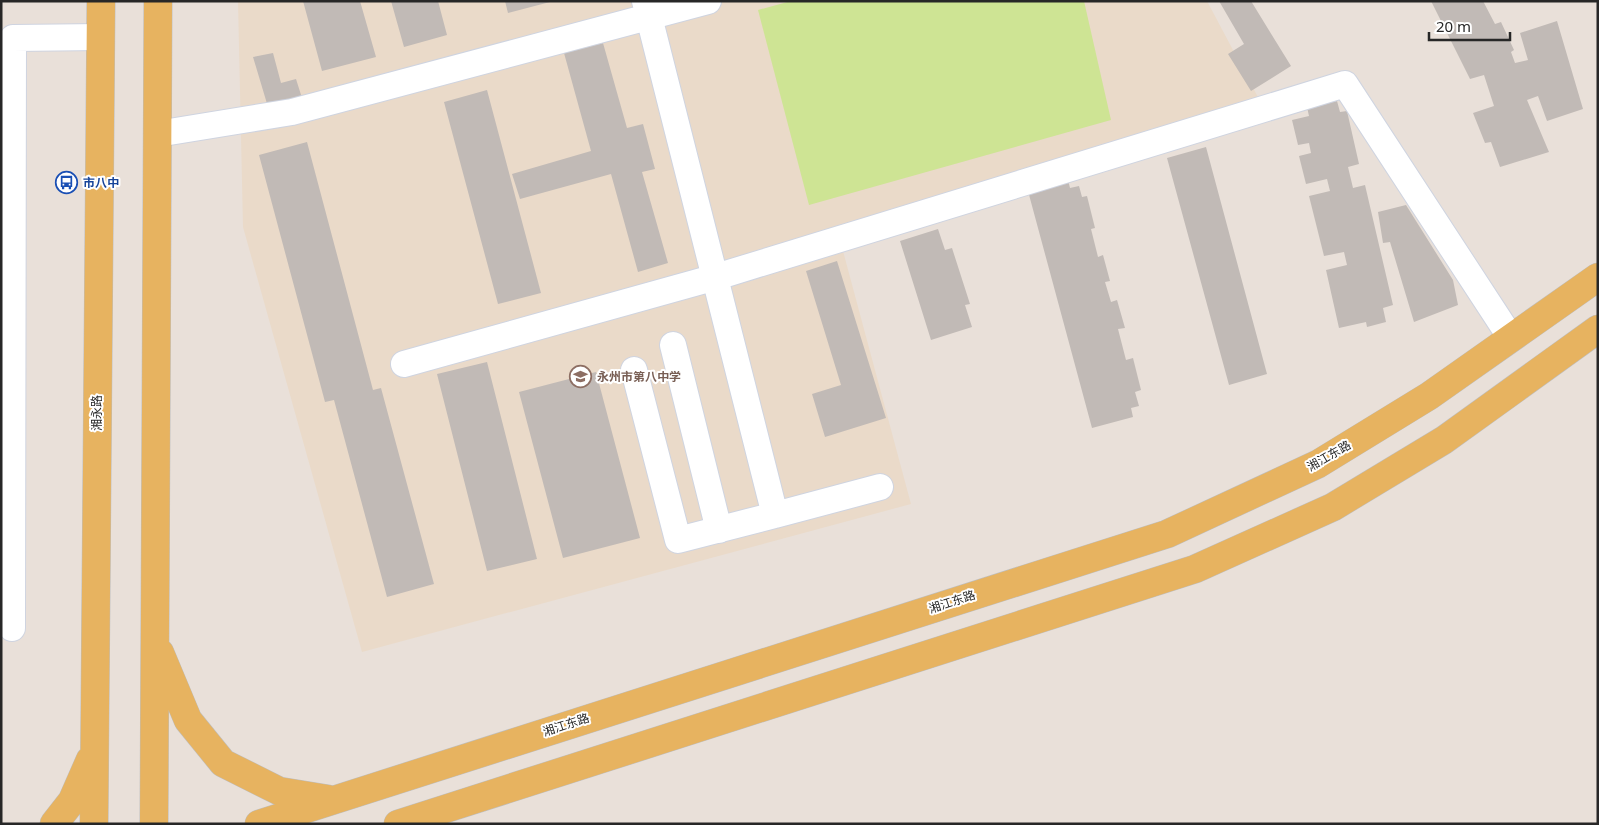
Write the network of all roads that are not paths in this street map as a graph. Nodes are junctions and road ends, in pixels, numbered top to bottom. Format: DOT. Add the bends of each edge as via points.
graph roads {
  1 [pos="101,1"];
  2 [pos="158,1"];
  3 [pos="708,1"];
  4 [pos="647,9"];
  5 [pos="101,37"];
  6 [pos="157,134"];
  7 [pos="716,277"];
  8 [pos="1598,277"];
  9 [pos="1598,329"];
  10 [pos="1511,338"];
  11 [pos="673,344"];
  12 [pos="404,364"];
  13 [pos="634,370"];
  14 [pos="880,487"];
  15 [pos="775,515"];
  16 [pos="719,530"];
  17 [pos="12,628"];
  18 [pos="155,643"];
  19 [pos="94,750"];
  20 [pos="334,800"];
  21 [pos="54,824"];
  22 [pos="94,824"];
  23 [pos="154,824"];
  24 [pos="258,824"];
  25 [pos="398,824"];
  1 -- 5 [label="main road, 湘永路"];
  2 -- 6 [label="main road"];
  3 -- 4 [label="lane"];
  4 -- 6 [label="lane" via="292,112"];
  4 -- 7 [label="lane"];
  5 -- 17 [label="lane" via="13,38"];
  5 -- 19 [label="main road, 湘永路"];
  6 -- 18 [label="main road"];
  7 -- 10 [label="lane" via="1345,84"];
  7 -- 12 [label="lane"];
  7 -- 15 [label="lane"];
  8 -- 10 [label="main road, 湘江东路"];
  9 -- 25 [label="main road" via="1444,440 1333,507 1195,568"];
  10 -- 20 [label="main road, 湘江东路" via="1429,396 1318,464 1167,534"];
  11 -- 16 [label="lane"];
  13 -- 16 [label="lane" via="678,540"];
  14 -- 15 [label="lane"];
  15 -- 16 [label="lane"];
  18 -- 20 [label="main road" via="188,720 224,763 279,791"];
  18 -- 23 [label="main road"];
  19 -- 21 [label="main road" via="72,801"];
  19 -- 22 [label="main road, 湘永路"];
  20 -- 24 [label="main road, 湘江东路"];
}
